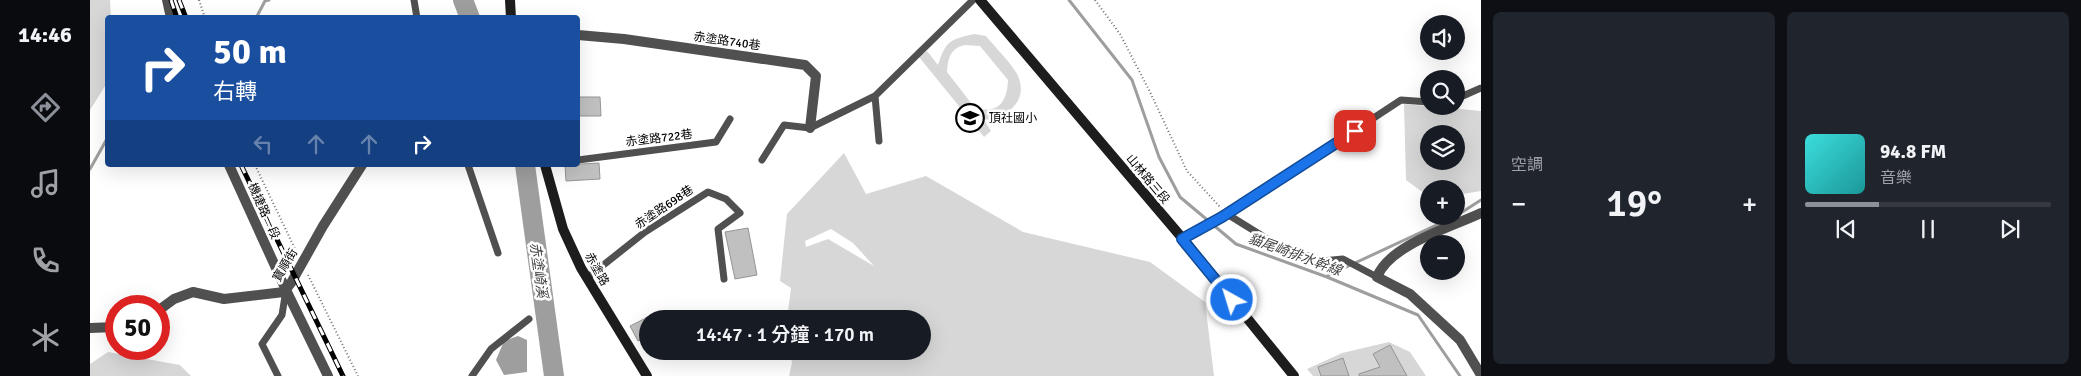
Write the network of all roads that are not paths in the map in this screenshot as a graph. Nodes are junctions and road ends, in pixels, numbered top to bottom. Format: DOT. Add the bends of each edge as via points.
graph roads {
  1 [pos="167,0"];
  2 [pos="414,0"];
  3 [pos="510,0"];
  4 [pos="973,0"];
  5 [pos="980,0"];
  6 [pos="170,15"];
  7 [pos="416,15"];
  8 [pos="511,15"];
  9 [pos="580,35"];
  10 [pos="1481,88"];
  11 [pos="1465,94"];
  12 [pos="875,96"];
  13 [pos="1420,101"];
  14 [pos="730,119"];
  15 [pos="810,128"];
  16 [pos="879,141"];
  17 [pos="580,160"];
  18 [pos="762,160"];
  19 [pos="230,167"];
  20 [pos="361,167"];
  21 [pos="469,167"];
  22 [pos="545,167"];
  23 [pos="1481,213"];
  24 [pos="1227,214"];
  25 [pos="1182,239"];
  26 [pos="498,253"];
  27 [pos="1377,277"];
  28 [pos="587,278"];
  29 [pos="724,279"];
  30 [pos="286,290"];
  31 [pos="170,302"];
  32 [pos="529,319"];
  33 [pos="105,327"];
  34 [pos="90,328"];
  35 [pos="1481,375"];
  36 [pos="278,376"];
  37 [pos="328,376"];
  38 [pos="472,376"];
  39 [pos="647,376"];
  40 [pos="1294,376"];
  1 -- 6 [label="street"];
  2 -- 7 [label="lane"];
  3 -- 8 [label="main road"];
  4 -- 12 [label="lane"];
  5 -- 25 [label="main road, 山林路三段"];
  9 -- 15 [label="street, 赤塗路740巷" via="805,64 816,76"];
  10 -- 11 [label="lane"];
  12 -- 15 [label="lane"];
  12 -- 16 [label="lane"];
  13 -- 24 [label="lane" via="1401,100"];
  14 -- 17 [label="lane, 赤塗路722巷" via="716,142"];
  15 -- 18 [label="lane" via="784,125"];
  19 -- 30 [label="street, 機捷路一段"];
  20 -- 30 [label="street, 寶順街"];
  21 -- 26 [label="lane"];
  22 -- 28 [label="main road, 赤塗路" via="563,229"];
  23 -- 27 [label="street" via="1403,249 1380,268"];
  24 -- 25 [label="lane"];
  24 -- 27 [label="lane" via="1277,245 1322,261 1343,259"];
  25 -- 40 [label="main road, 山林路三段"];
  27 -- 35 [label="street" via="1410,294 1460,340"];
  28 -- 29 [label="lane, 赤塗路698巷" via="646,232 708,192 726,199 740,213 718,229"];
  28 -- 39 [label="main road, 赤塗路"];
  30 -- 31 [label="street, 寶順街" via="224,299 193,292"];
  30 -- 36 [label="lane" via="282,315 262,344"];
  30 -- 37 [label="street, 機捷路一段"];
  32 -- 38 [label="lane" via="491,349"];
  33 -- 34 [label="street"];
}
